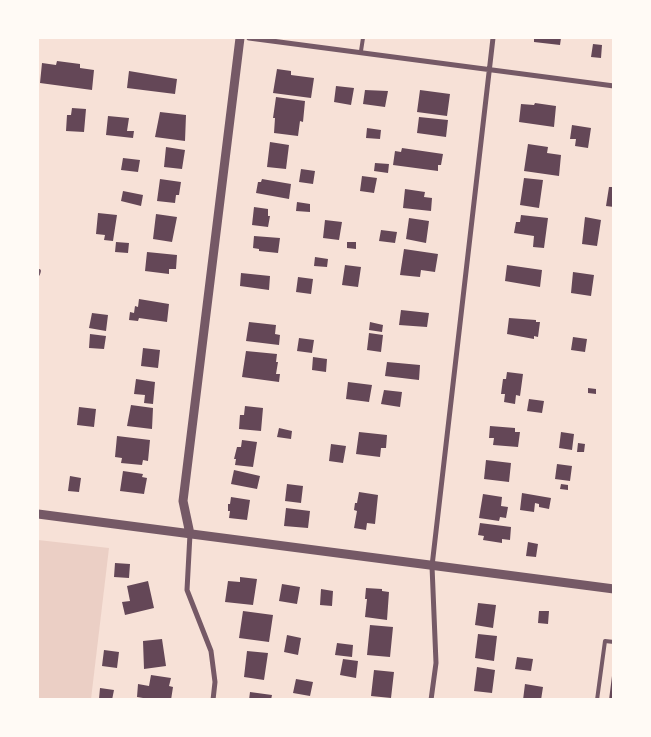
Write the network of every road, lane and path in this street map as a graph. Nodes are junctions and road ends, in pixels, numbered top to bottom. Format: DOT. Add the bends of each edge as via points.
graph roads {
  1 [pos="240,38"];
  2 [pos="249,38"];
  3 [pos="362,38"];
  4 [pos="493,38"];
  5 [pos="361,52"];
  6 [pos="489,69"];
  7 [pos="614,86"];
  8 [pos="38,514"];
  9 [pos="190,534"];
  10 [pos="432,566"];
  11 [pos="614,590"];
  12 [pos="614,642"];
  13 [pos="213,700"];
  14 [pos="432,700"];
  15 [pos="597,700"];
  1 -- 9 [label="street" via="183,501"];
  2 -- 5 [label="street"];
  3 -- 5 [label="lane"];
  4 -- 6 [label="street"];
  5 -- 6 [label="street"];
  6 -- 7 [label="street"];
  6 -- 10 [label="street"];
  8 -- 9 [label="street"];
  9 -- 10 [label="street"];
  9 -- 13 [label="street" via="187,590 211,651 215,682"];
  10 -- 11 [label="street"];
  10 -- 14 [label="street" via="436,663"];
  12 -- 15 [label="lane" via="605,641"];
}
